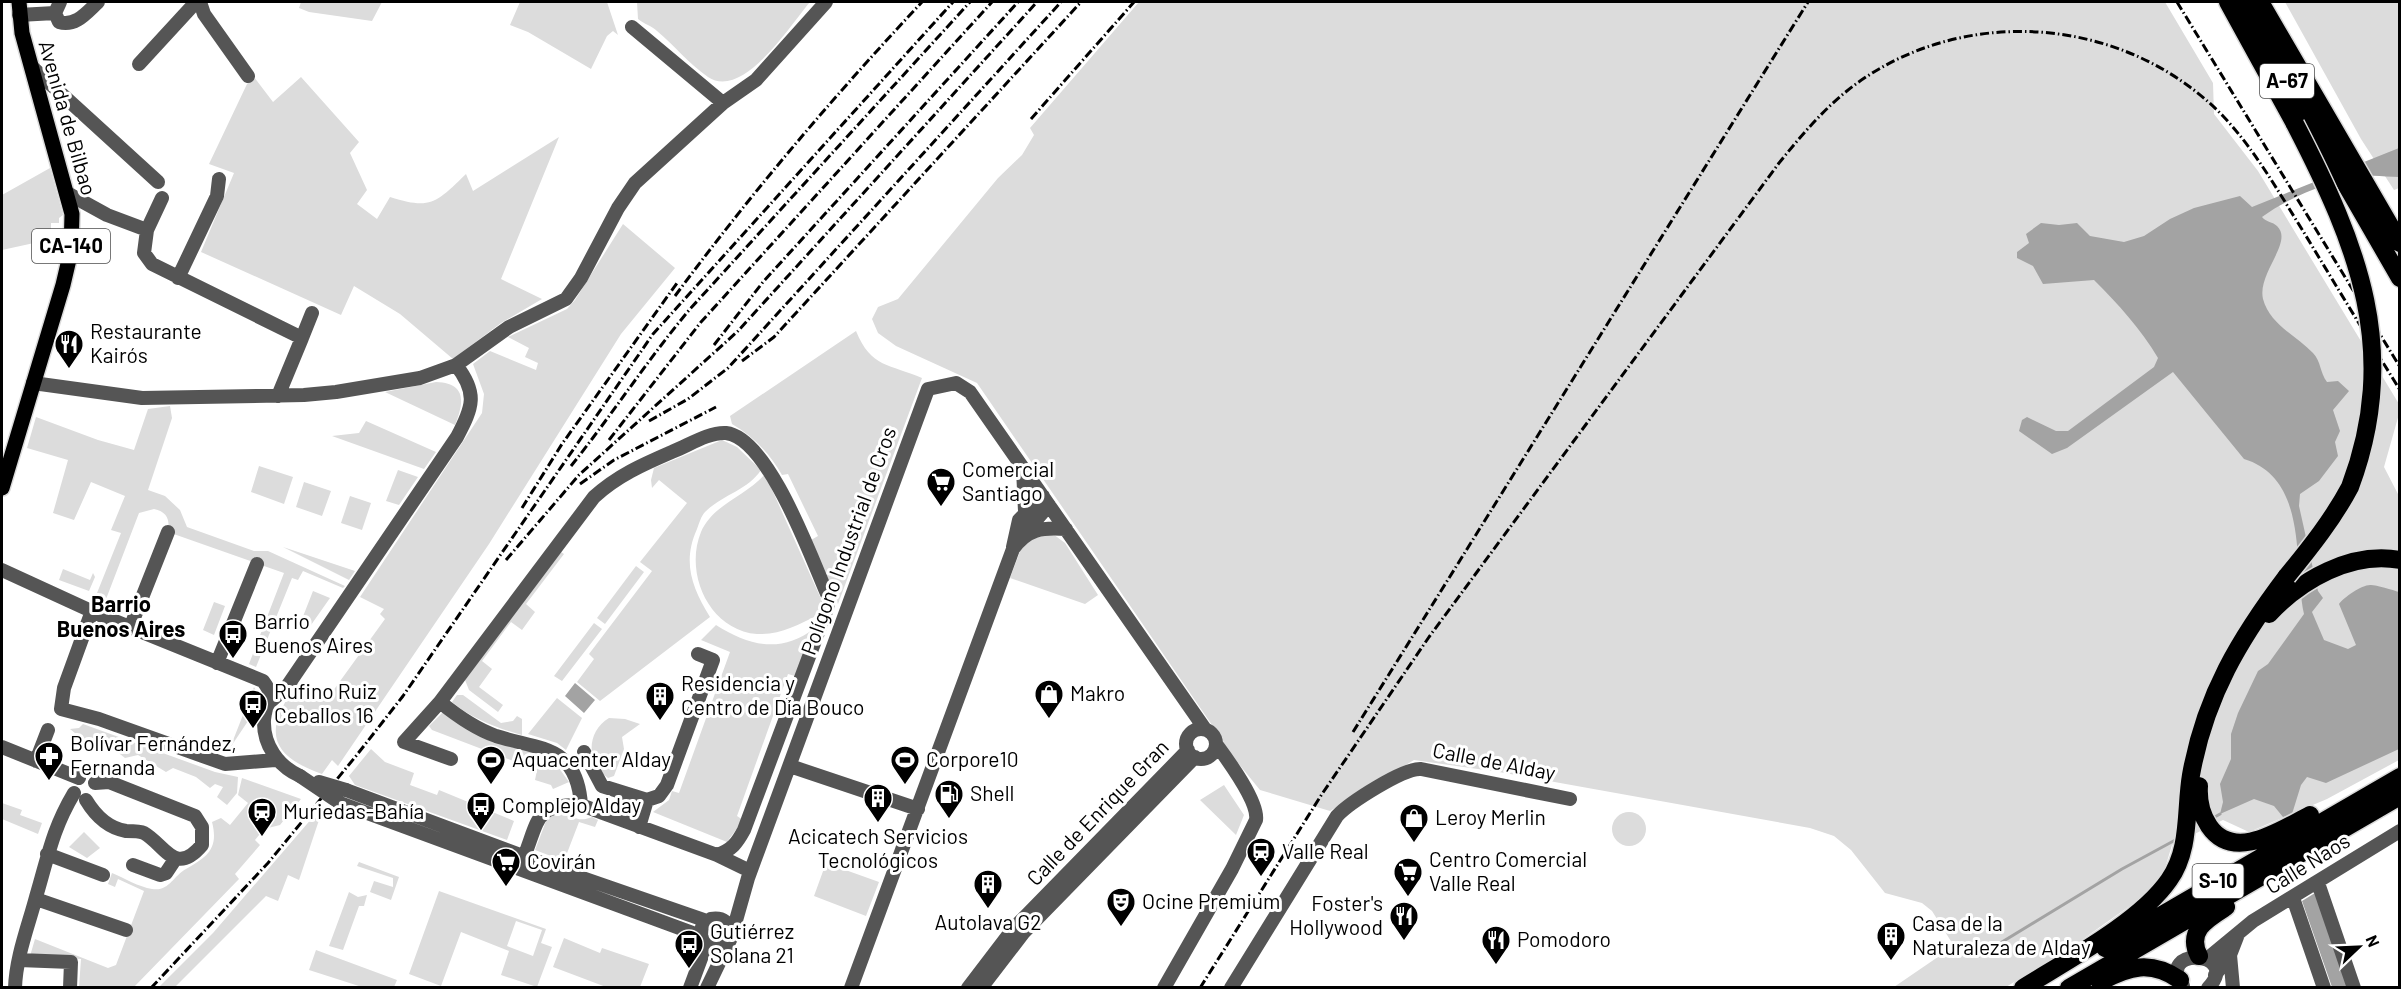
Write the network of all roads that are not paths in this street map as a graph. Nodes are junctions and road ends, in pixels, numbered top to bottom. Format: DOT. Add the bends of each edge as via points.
graph roads {
  1 [pos="98,2"];
  2 [pos="198,2"];
  3 [pos="826,2"];
  4 [pos="2228,2"];
  5 [pos="2241,2"];
  6 [pos="2261,2"];
  7 [pos="58,7"];
  8 [pos="19,8"];
  9 [pos="632,27"];
  10 [pos="139,64"];
  11 [pos="33,68"];
  12 [pos="248,76"];
  13 [pos="723,103"];
  14 [pos="219,180"];
  15 [pos="158,182"];
  16 [pos="2370,184"];
  17 [pos="67,193"];
  18 [pos="162,198"];
  19 [pos="2400,220"];
  20 [pos="147,230"];
  21 [pos="2400,243"];
  22 [pos="178,278"];
  23 [pos="2400,278"];
  24 [pos="312,313"];
  25 [pos="302,338"];
  26 [pos="456,365"];
  27 [pos="33,383"];
  28 [pos="278,396"];
  29 [pos="1022,467"];
  30 [pos="2,488"];
  31 [pos="1046,501"];
  32 [pos="1025,511"];
  33 [pos="1066,529"];
  34 [pos="168,532"];
  35 [pos="1024,534"];
  36 [pos="1013,549"];
  37 [pos="2400,560"];
  38 [pos="257,564"];
  39 [pos="2,570"];
  40 [pos="2291,583"];
  41 [pos="92,610"];
  42 [pos="130,627"];
  43 [pos="698,654"];
  44 [pos="217,663"];
  45 [pos="269,694"];
  46 [pos="440,702"];
  47 [pos="2211,704"];
  48 [pos="48,730"];
  49 [pos="1198,731"];
  50 [pos="269,741"];
  51 [pos="2,747"];
  52 [pos="584,752"];
  53 [pos="1202,752"];
  54 [pos="451,759"];
  55 [pos="275,760"];
  56 [pos="36,761"];
  57 [pos="247,763"];
  58 [pos="790,766"];
  59 [pos="2400,772"];
  60 [pos="300,776"];
  61 [pos="2400,777"];
  62 [pos="79,778"];
  63 [pos="95,783"];
  64 [pos="363,796"];
  65 [pos="2400,796"];
  66 [pos="80,797"];
  67 [pos="1570,799"];
  68 [pos="647,801"];
  69 [pos="581,805"];
  70 [pos="918,809"];
  71 [pos="357,811"];
  72 [pos="2348,824"];
  73 [pos="639,827"];
  74 [pos="2400,831"];
  75 [pos="457,839"];
  76 [pos="47,854"];
  77 [pos="717,855"];
  78 [pos="524,857"];
  79 [pos="176,858"];
  80 [pos="133,865"];
  81 [pos="750,871"];
  82 [pos="103,875"];
  83 [pos="2319,883"];
  84 [pos="2293,898"];
  85 [pos="36,899"];
  86 [pos="740,904"];
  87 [pos="707,921"];
  88 [pos="724,921"];
  89 [pos="126,930"];
  90 [pos="2239,932"];
  91 [pos="703,940"];
  92 [pos="728,940"];
  93 [pos="2230,955"];
  94 [pos="2203,957"];
  95 [pos="19,960"];
  96 [pos="2214,982"];
  97 [pos="2182,984"];
  98 [pos="15,987"];
  99 [pos="70,987"];
  100 [pos="690,987"];
  101 [pos="707,987"];
  102 [pos="851,987"];
  103 [pos="968,987"];
  104 [pos="981,987"];
  105 [pos="1164,987"];
  106 [pos="1231,987"];
  107 [pos="2023,987"];
  108 [pos="2038,987"];
  109 [pos="2069,987"];
  110 [pos="2091,987"];
  111 [pos="2233,987"];
  112 [pos="2324,987"];
  113 [pos="2354,987"];
  1 -- 7 [label="street" via="73,22 59,22"];
  2 -- 10 [label="street"];
  2 -- 12 [label="street"];
  3 -- 13 [label="street" via="756,80"];
  4 -- 40 [label="highway, bridge" via="2337,205 2363,262 2379,318 2382,367 2375,424 2361,465"];
  5 -- 23 [label="highway, A-67"];
  6 -- 16 [label="highway, A-67"];
  7 -- 8 [label="street"];
  8 -- 11 [label="main road, Avenida de Bilbao / CA-140"];
  9 -- 13 [label="street"];
  11 -- 15 [label="street"];
  11 -- 17 [label="main road, Avenida de Bilbao / CA-140"];
  13 -- 26 [label="street" via="635,183 566,299 508,327"];
  14 -- 22 [label="street" via="217,195"];
  16 -- 19 [label="highway"];
  16 -- 21 [label="highway"];
  17 -- 20 [label="street" via="107,215"];
  17 -- 27 [label="main road, Avenida de Bilbao / CA-140" via="72,214 70,258"];
  18 -- 20 [label="street"];
  20 -- 22 [label="street" via="147,258"];
  22 -- 25 [label="street"];
  24 -- 25 [label="street"];
  25 -- 28 [label="street"];
  26 -- 28 [label="street" via="420,378 352,390"];
  26 -- 45 [label="street" via="472,398 457,437 286,688"];
  27 -- 28 [label="street" via="142,398"];
  27 -- 30 [label="main road, Avenida de Bilbao / CA-140"];
  29 -- 31 [label="street, Polígono Industrial de Cros"];
  29 -- 32 [label="street"];
  29 -- 58 [label="street, Polígono Industrial de Cros" via="965,387 950,383 928,389"];
  31 -- 32 [label="street"];
  31 -- 33 [label="street"];
  31 -- 35 [label="street"];
  32 -- 36 [label="street" via="1015,529"];
  33 -- 35 [label="street" via="1046,528"];
  33 -- 49 [label="street" via="1188,704"];
  34 -- 42 [label="street"];
  35 -- 36 [label="street"];
  36 -- 70 [label="street"];
  37 -- 40 [label="highway" via="2362,561"];
  38 -- 44 [label="street"];
  39 -- 41 [label="street"];
  40 -- 47 [label="highway" via="2246,632"];
  41 -- 42 [label="street"];
  41 -- 57 [label="street" via="60,709 219,762"];
  42 -- 44 [label="street"];
  43 -- 68 [label="street" via="712,660 667,785 659,796"];
  44 -- 45 [label="street" via="263,681"];
  45 -- 50 [label="street" via="264,719"];
  46 -- 54 [label="street" via="404,742"];
  46 -- 69 [label="street" via="489,733 552,750 573,774"];
  46 -- 77 [label="street" via="594,496 635,467 714,434 737,436 772,475 828,596 828,606 744,830 737,844"];
  47 -- 59 [label="highway" via="2200,808 2207,823 2231,842 2254,841"];
  47 -- 107 [label="highway" via="2191,775 2187,829 2174,873 2152,900 2091,946"];
  48 -- 56 [label="street"];
  49 -- 53 [label="street" via="1187,741"];
  49 -- 53 [label="street" via="1213,735"];
  50 -- 55 [label="street"];
  50 -- 57 [label="street"];
  51 -- 56 [label="street"];
  52 -- 68 [label="street" via="603,786"];
  53 -- 103 [label="street, Calle de Enrique Gran" via="1014,929"];
  53 -- 104 [label="street, Calle de Enrique Gran" via="1024,932"];
  53 -- 105 [label="street" via="1232,770 1253,800 1257,814 1227,878"];
  55 -- 57 [label="street"];
  55 -- 60 [label="street"];
  56 -- 62 [label="street"];
  58 -- 70 [label="street"];
  58 -- 81 [label="street, Polígono Industrial de Cros"];
  60 -- 64 [label="street, bridge"];
  60 -- 71 [label="street, bridge"];
  61 -- 108 [label="highway, S-10"];
  62 -- 63 [label="street"];
  62 -- 66 [label="street" via="74,783"];
  63 -- 66 [label="street" via="95,794"];
  63 -- 79 [label="street" via="109,782 195,816 202,827 202,845 189,856"];
  64 -- 71 [label="street"];
  64 -- 75 [label="street"];
  65 -- 72 [label="highway, S-10"];
  66 -- 76 [label="street" via="60,815"];
  66 -- 79 [label="street" via="111,827 144,833"];
  67 -- 106 [label="street, Calle de Alday" via="1421,768 1404,772 1337,816"];
  68 -- 73 [label="street"];
  69 -- 73 [label="street"];
  69 -- 78 [label="street" via="558,804 548,808"];
  70 -- 102 [label="street"];
  71 -- 75 [label="street"];
  72 -- 94 [label="highway" via="2203,923 2194,936"];
  72 -- 109 [label="highway, S-10"];
  73 -- 77 [label="street"];
  74 -- 83 [label="street, Calle Naos"];
  75 -- 78 [label="street"];
  75 -- 91 [label="street"];
  76 -- 82 [label="street"];
  76 -- 85 [label="street"];
  77 -- 81 [label="street"];
  78 -- 87 [label="street"];
  79 -- 80 [label="street" via="160,875"];
  81 -- 86 [label="street, Polígono Industrial de Cros"];
  83 -- 84 [label="street, Calle Naos"];
  83 -- 113 [label="street"];
  84 -- 90 [label="street, Calle Naos"];
  84 -- 112 [label="street"];
  85 -- 89 [label="street"];
  85 -- 95 [label="street"];
  86 -- 88 [label="street, Polígono Industrial de Cros"];
  86 -- 92 [label="street, Polígono Industrial de Cros"];
  87 -- 88 [label="street"];
  87 -- 91 [label="street"];
  88 -- 92 [label="street"];
  90 -- 93 [label="street"];
  90 -- 94 [label="street, Calle Naos"];
  91 -- 92 [label="street" via="716,949"];
  91 -- 100 [label="street"];
  92 -- 101 [label="street, Polígono Industrial de Cros"];
  93 -- 96 [label="street"];
  93 -- 111 [label="street"];
  94 -- 96 [label="street"];
  94 -- 97 [label="street, Calle Naos" via="2187,958 2182,963"];
  95 -- 98 [label="street"];
  95 -- 99 [label="street" via="71,962"];
  97 -- 110 [label="highway" via="2145,965 2120,971"];
}
